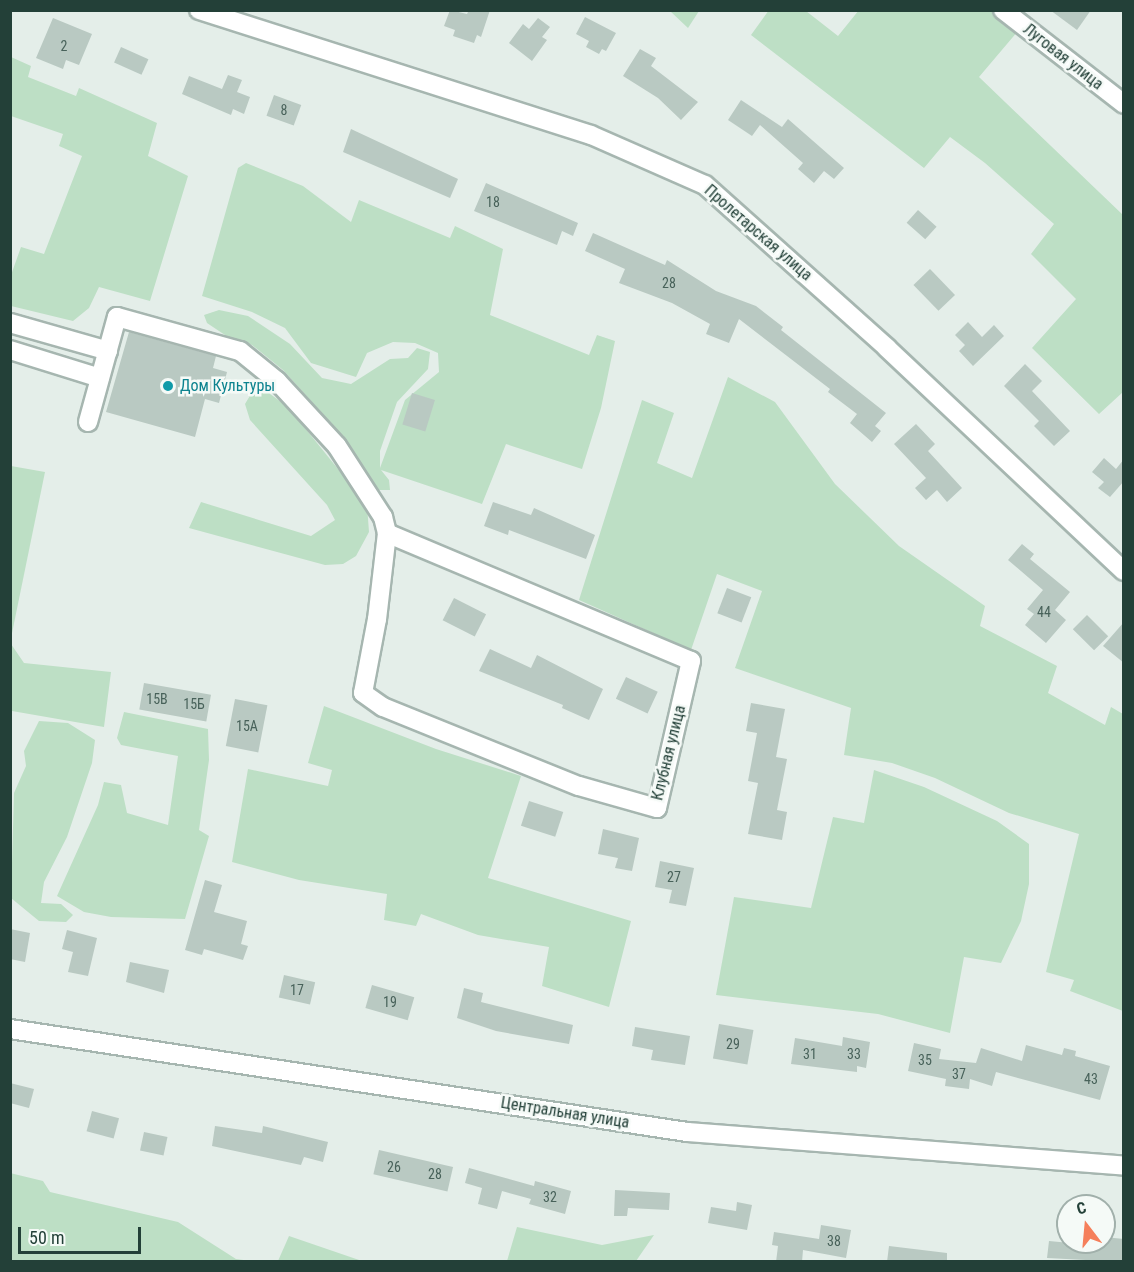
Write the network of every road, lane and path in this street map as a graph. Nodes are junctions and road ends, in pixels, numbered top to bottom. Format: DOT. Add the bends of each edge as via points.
graph roads {
  1 [pos="199,10"];
  2 [pos="1003,10"];
  3 [pos="1124,104"];
  4 [pos="10,323"];
  5 [pos="10,350"];
  6 [pos="108,351"];
  7 [pos="100,378"];
  8 [pos="88,422"];
  9 [pos="387,533"];
  10 [pos="1124,571"];
  11 [pos="10,1029"];
  12 [pos="1124,1166"];
  1 -- 10 [label="street, Пролетарская улица" via="591,135 705,184 887,348"];
  2 -- 3 [label="street, Луговая улица"];
  4 -- 6 [label="street"];
  5 -- 7 [label="street"];
  6 -- 7 [label="street"];
  6 -- 9 [label="street" via="117,317 240,351 277,381 337,446 383,517"];
  7 -- 8 [label="street"];
  9 -- 9 [label="street, Клубная улица" via="691,661 657,808 579,786 383,707 363,693"];
  11 -- 12 [label="street, Центральная улица" via="687,1132"];
}
